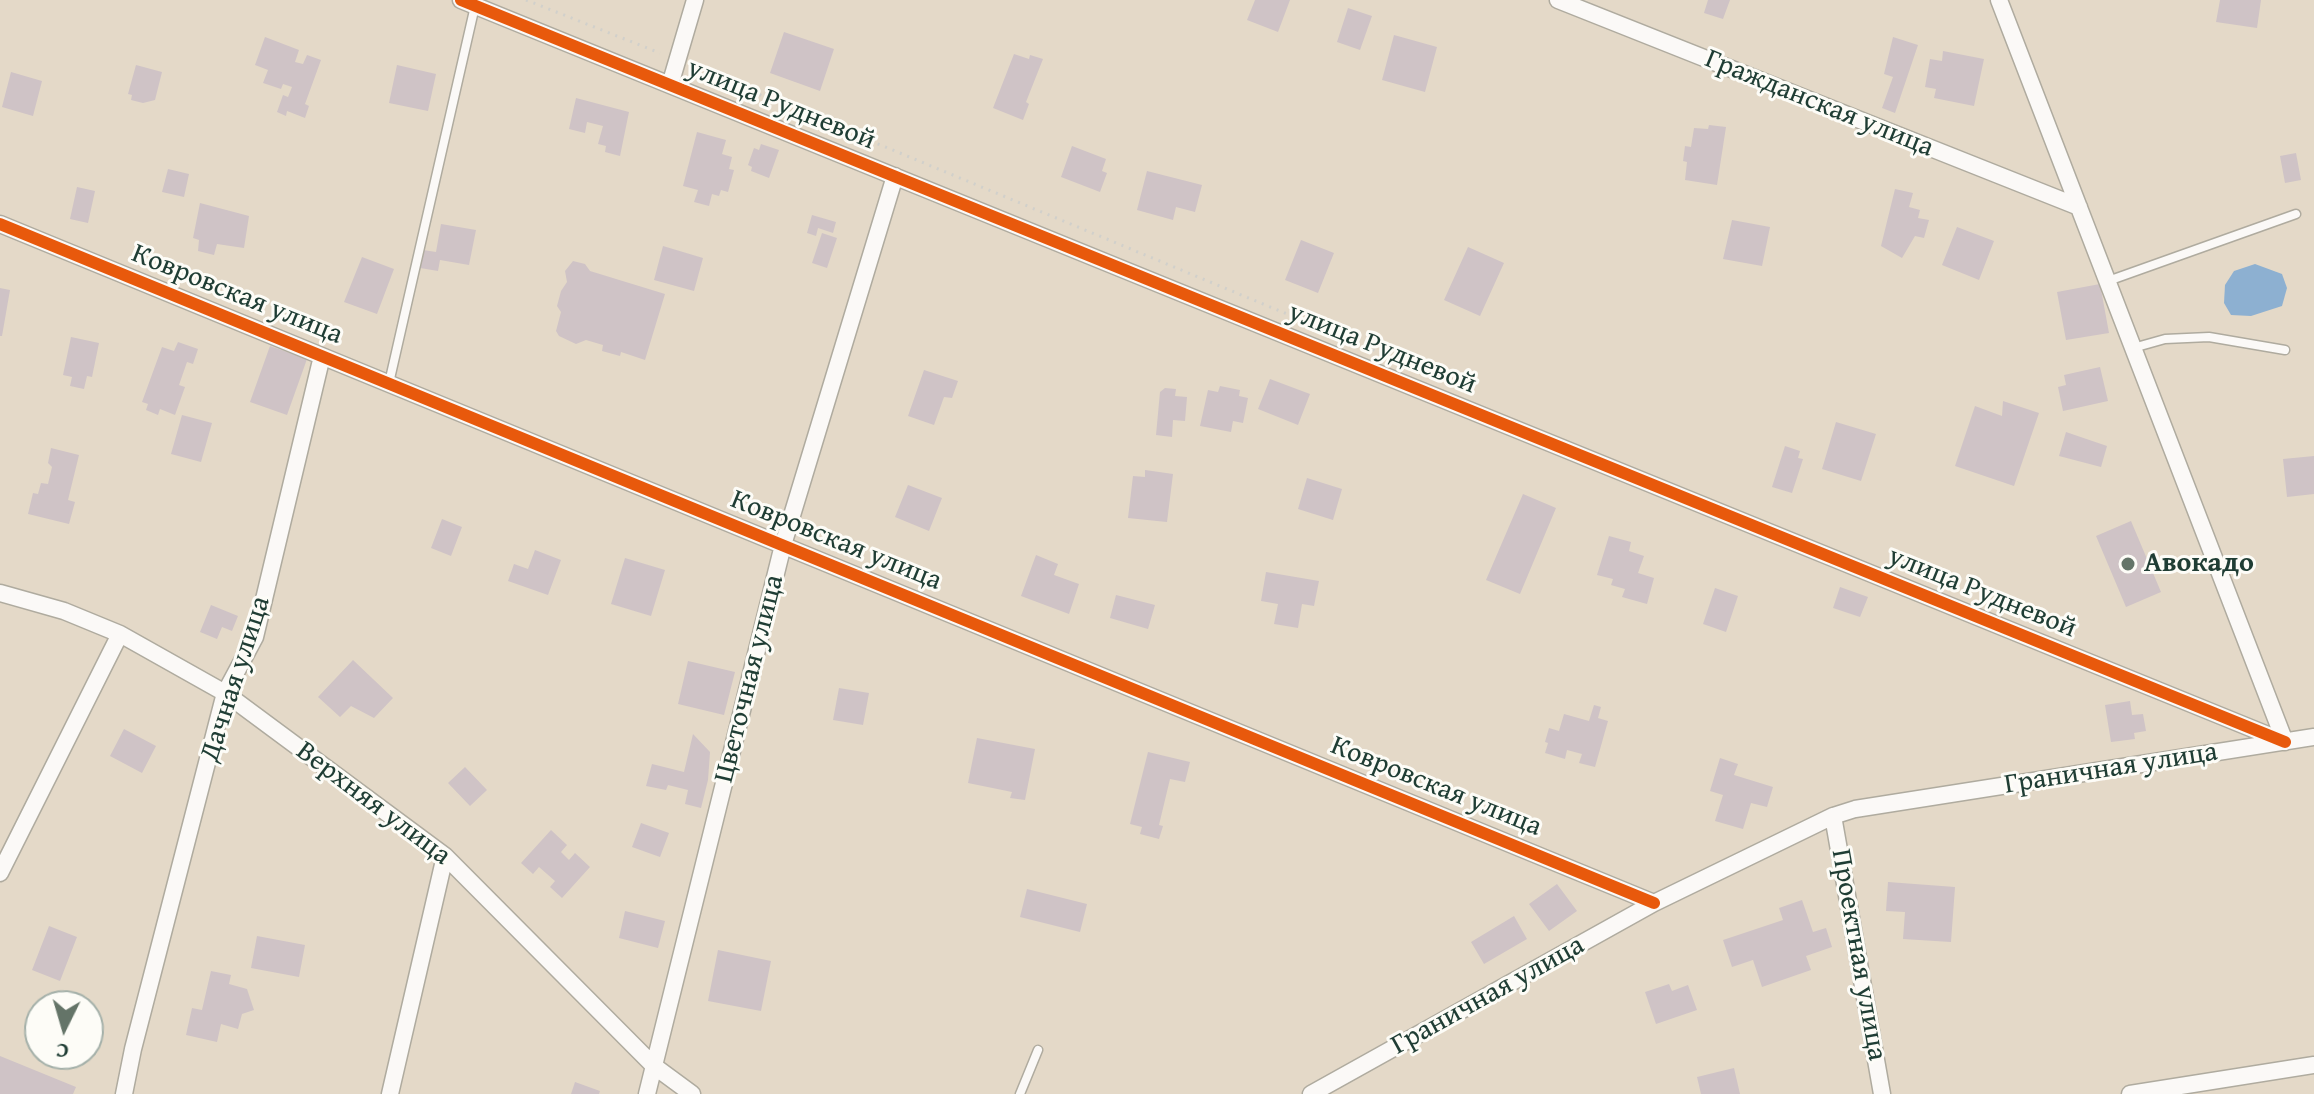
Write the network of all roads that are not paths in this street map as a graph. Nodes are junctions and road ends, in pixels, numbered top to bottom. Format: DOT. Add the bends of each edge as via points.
graph roads {
  1 [pos="695,0"];
  2 [pos="1558,0"];
  3 [pos="1999,0"];
  4 [pos="468,3"];
  5 [pos="670,85"];
  6 [pos="895,176"];
  7 [pos="2079,207"];
  8 [pos="2296,214"];
  9 [pos="0,224"];
  10 [pos="2108,281"];
  11 [pos="2133,348"];
  12 [pos="2285,350"];
  13 [pos="322,356"];
  14 [pos="389,383"];
  15 [pos="783,545"];
  16 [pos="0,593"];
  17 [pos="120,634"];
  18 [pos="225,693"];
  19 [pos="2314,737"];
  20 [pos="2285,742"];
  21 [pos="1833,816"];
  22 [pos="445,856"];
  23 [pos="0,873"];
  24 [pos="1654,903"];
  25 [pos="1038,1050"];
  26 [pos="2314,1065"];
  27 [pos="654,1066"];
  28 [pos="124,1094"];
  29 [pos="390,1094"];
  30 [pos="647,1094"];
  31 [pos="692,1094"];
  32 [pos="1020,1094"];
  33 [pos="1311,1094"];
  34 [pos="1882,1094"];
  35 [pos="2130,1094"];
  1 -- 5 [label="street"];
  2 -- 7 [label="street, Гражданская улица"];
  3 -- 7 [label="street"];
  4 -- 5 [label="street, улица Рудневой"];
  4 -- 14 [label="lane"];
  5 -- 6 [label="street, улица Рудневой"];
  6 -- 15 [label="street, Цветочная улица"];
  6 -- 20 [label="street, улица Рудневой"];
  7 -- 10 [label="street"];
  8 -- 10 [label="lane"];
  9 -- 13 [label="street, Ковровская улица"];
  10 -- 11 [label="street"];
  11 -- 12 [label="lane" via="2165,339 2209,337"];
  11 -- 20 [label="street"];
  13 -- 14 [label="street, Ковровская улица"];
  13 -- 18 [label="street, Дачная улица" via="255,637"];
  14 -- 15 [label="street, Ковровская улица"];
  15 -- 24 [label="street, Ковровская улица"];
  15 -- 27 [label="street, Цветочная улица"];
  16 -- 17 [label="street, Верхняя улица"];
  17 -- 18 [label="street, Верхняя улица"];
  17 -- 23 [label="street"];
  18 -- 22 [label="street, Верхняя улица"];
  18 -- 28 [label="street, Дачная улица"];
  19 -- 20 [label="street, Граничная улица"];
  20 -- 21 [label="street, Граничная улица"];
  21 -- 24 [label="street, Граничная улица"];
  21 -- 34 [label="street, Проектная улица"];
  22 -- 27 [label="street, Верхняя улица"];
  22 -- 29 [label="street"];
  24 -- 33 [label="street, Граничная улица"];
  25 -- 32 [label="lane"];
  26 -- 35 [label="street"];
  27 -- 30 [label="street, Цветочная улица"];
  27 -- 31 [label="street, Верхняя улица"];
}
